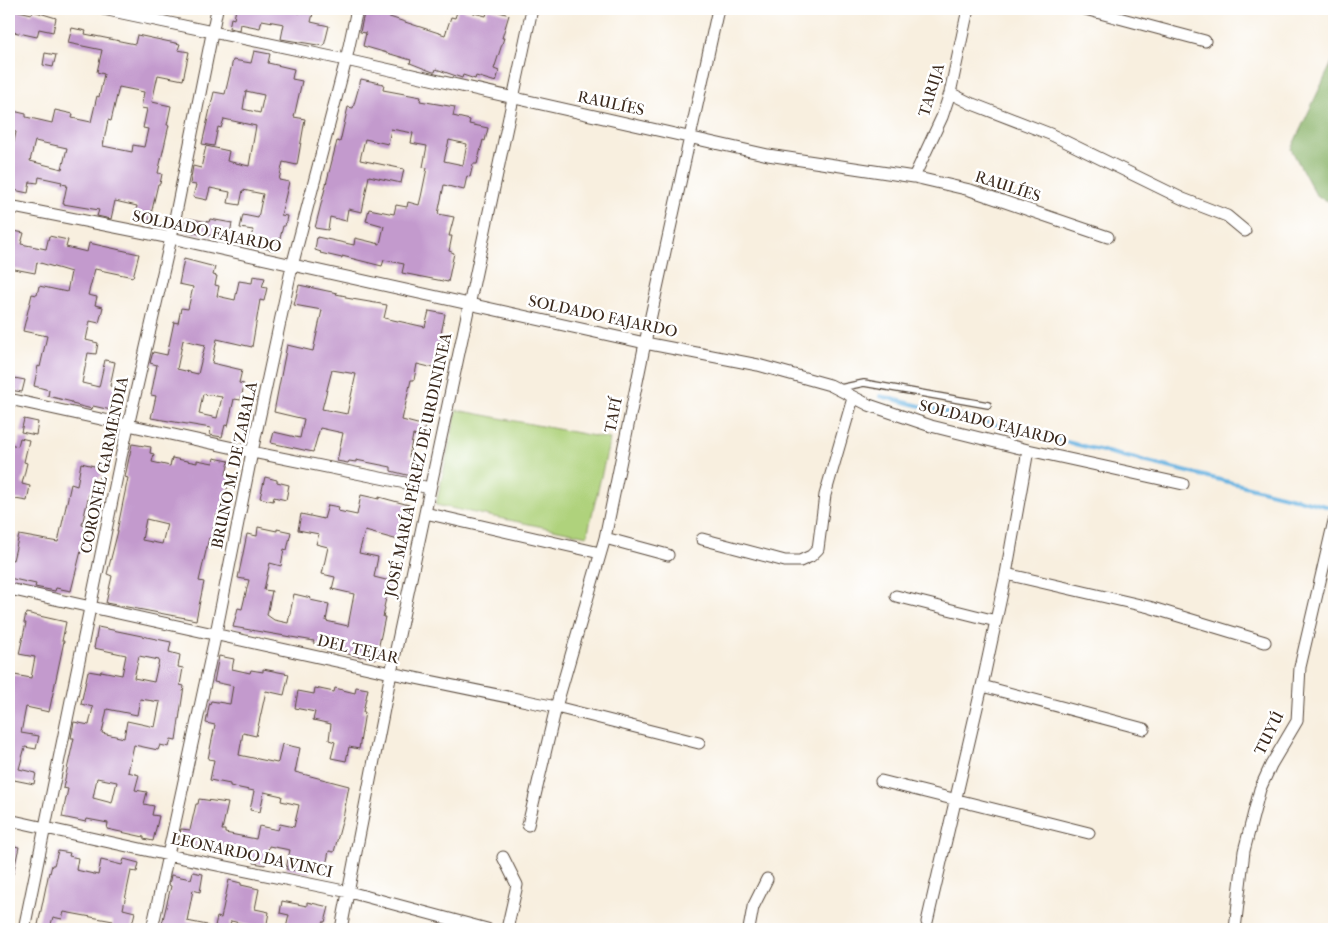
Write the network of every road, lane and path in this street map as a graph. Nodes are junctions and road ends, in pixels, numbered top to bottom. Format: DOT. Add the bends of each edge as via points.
graph roads {
  1 [pos="103,9"];
  2 [pos="218,9"];
  3 [pos="358,9"];
  4 [pos="532,9"];
  5 [pos="718,9"];
  6 [pos="968,9"];
  7 [pos="1085,9"];
  8 [pos="212,33"];
  9 [pos="1205,41"];
  10 [pos="346,60"];
  11 [pos="950,93"];
  12 [pos="513,98"];
  13 [pos="691,137"];
  14 [pos="914,177"];
  15 [pos="9,206"];
  16 [pos="1246,231"];
  17 [pos="1108,237"];
  18 [pos="171,238"];
  19 [pos="292,266"];
  20 [pos="469,304"];
  21 [pos="645,343"];
  22 [pos="838,388"];
  23 [pos="853,398"];
  24 [pos="9,399"];
  25 [pos="988,405"];
  26 [pos="129,425"];
  27 [pos="1028,450"];
  28 [pos="252,452"];
  29 [pos="1183,484"];
  30 [pos="430,488"];
  31 [pos="425,513"];
  32 [pos="1334,521"];
  33 [pos="605,538"];
  34 [pos="702,539"];
  35 [pos="600,553"];
  36 [pos="668,555"];
  37 [pos="1006,574"];
  38 [pos="9,589"];
  39 [pos="896,596"];
  40 [pos="91,606"];
  41 [pos="996,622"];
  42 [pos="216,633"];
  43 [pos="1265,642"];
  44 [pos="390,673"];
  45 [pos="982,686"];
  46 [pos="556,707"];
  47 [pos="1144,729"];
  48 [pos="699,743"];
  49 [pos="882,781"];
  50 [pos="956,800"];
  51 [pos="9,820"];
  52 [pos="528,825"];
  53 [pos="44,828"];
  54 [pos="1089,833"];
  55 [pos="168,855"];
  56 [pos="503,857"];
  57 [pos="767,879"];
  58 [pos="349,892"];
  59 [pos="927,922"];
  60 [pos="24,929"];
  61 [pos="152,929"];
  62 [pos="341,929"];
  63 [pos="487,929"];
  64 [pos="507,929"];
  65 [pos="749,929"];
  66 [pos="1235,929"];
  1 -- 8 [label="street, RAULÍES"];
  2 -- 8 [label="street, CORONEL GARMENDIA"];
  3 -- 10 [label="street, BRUNO M. DE ZABALA"];
  4 -- 12 [label="street, JOSÉ MARÍA PÉREZ DE URDININEA"];
  5 -- 13 [label="street, TAFÍ"];
  6 -- 11 [label="street, TARIJA"];
  7 -- 9 [label="street"];
  8 -- 10 [label="street, RAULÍES"];
  8 -- 18 [label="street, CORONEL GARMENDIA"];
  10 -- 12 [label="street, RAULÍES"];
  10 -- 19 [label="street, BRUNO M. DE ZABALA"];
  11 -- 14 [label="street, TARIJA"];
  11 -- 16 [label="street" via="1050,134 1183,199 1227,216"];
  12 -- 13 [label="street, RAULÍES"];
  12 -- 20 [label="street, JOSÉ MARÍA PÉREZ DE URDININEA"];
  13 -- 14 [label="street, RAULÍES" via="768,155"];
  13 -- 21 [label="street, TAFÍ"];
  14 -- 17 [label="street, RAULÍES" via="970,190"];
  15 -- 18 [label="street, SOLDADO FAJARDO"];
  18 -- 19 [label="street, SOLDADO FAJARDO"];
  18 -- 26 [label="street, CORONEL GARMENDIA"];
  19 -- 20 [label="street, SOLDADO FAJARDO"];
  19 -- 28 [label="street, BRUNO M. DE ZABALA"];
  20 -- 21 [label="street, SOLDADO FAJARDO"];
  20 -- 30 [label="street, JOSÉ MARÍA PÉREZ DE URDININEA"];
  21 -- 22 [label="street, SOLDADO FAJARDO" via="758,365"];
  21 -- 33 [label="street, TAFÍ"];
  22 -- 23 [label="street, SOLDADO FAJARDO"];
  22 -- 25 [label="lane" via="864,383"];
  23 -- 27 [label="street, SOLDADO FAJARDO" via="931,426"];
  23 -- 34 [label="street" via="825,494 818,549 811,556 800,561 785,561"];
  24 -- 26 [label="street"];
  26 -- 28 [label="street"];
  26 -- 40 [label="street, CORONEL GARMENDIA"];
  27 -- 29 [label="street, SOLDADO FAJARDO"];
  27 -- 37 [label="street"];
  28 -- 30 [label="street"];
  28 -- 42 [label="street, BRUNO M. DE ZABALA"];
  30 -- 31 [label="street, JOSÉ MARÍA PÉREZ DE URDININEA"];
  31 -- 35 [label="street"];
  31 -- 44 [label="street, JOSÉ MARÍA PÉREZ DE URDININEA"];
  32 -- 66 [label="street, TUYÚ" via="1300,667 1297,720 1260,789 1244,851"];
  33 -- 35 [label="street, TAFÍ"];
  33 -- 36 [label="street"];
  35 -- 46 [label="street, TAFÍ"];
  37 -- 41 [label="street"];
  37 -- 43 [label="street" via="1149,607"];
  38 -- 40 [label="street, DEL TEJAR"];
  39 -- 41 [label="street"];
  40 -- 42 [label="street, DEL TEJAR"];
  40 -- 53 [label="street, CORONEL GARMENDIA"];
  41 -- 45 [label="street"];
  42 -- 44 [label="street, DEL TEJAR"];
  42 -- 55 [label="street, BRUNO M. DE ZABALA"];
  44 -- 46 [label="street, DEL TEJAR"];
  44 -- 58 [label="street, JOSÉ MARÍA PÉREZ DE URDININEA"];
  45 -- 47 [label="street"];
  45 -- 50 [label="street"];
  46 -- 48 [label="street, DEL TEJAR"];
  46 -- 52 [label="street, TAFÍ"];
  49 -- 50 [label="street"];
  50 -- 54 [label="street"];
  50 -- 59 [label="street"];
  51 -- 53 [label="street, LEONARDO DA VINCI"];
  53 -- 55 [label="street, LEONARDO DA VINCI"];
  53 -- 60 [label="street, CORONEL GARMENDIA"];
  55 -- 58 [label="street, LEONARDO DA VINCI"];
  55 -- 61 [label="street, BRUNO M. DE ZABALA"];
  56 -- 64 [label="street" via="517,885"];
  57 -- 65 [label="street" via="753,907"];
  58 -- 62 [label="street, JOSÉ MARÍA PÉREZ DE URDININEA"];
  58 -- 63 [label="street, LEONARDO DA VINCI"];
}
